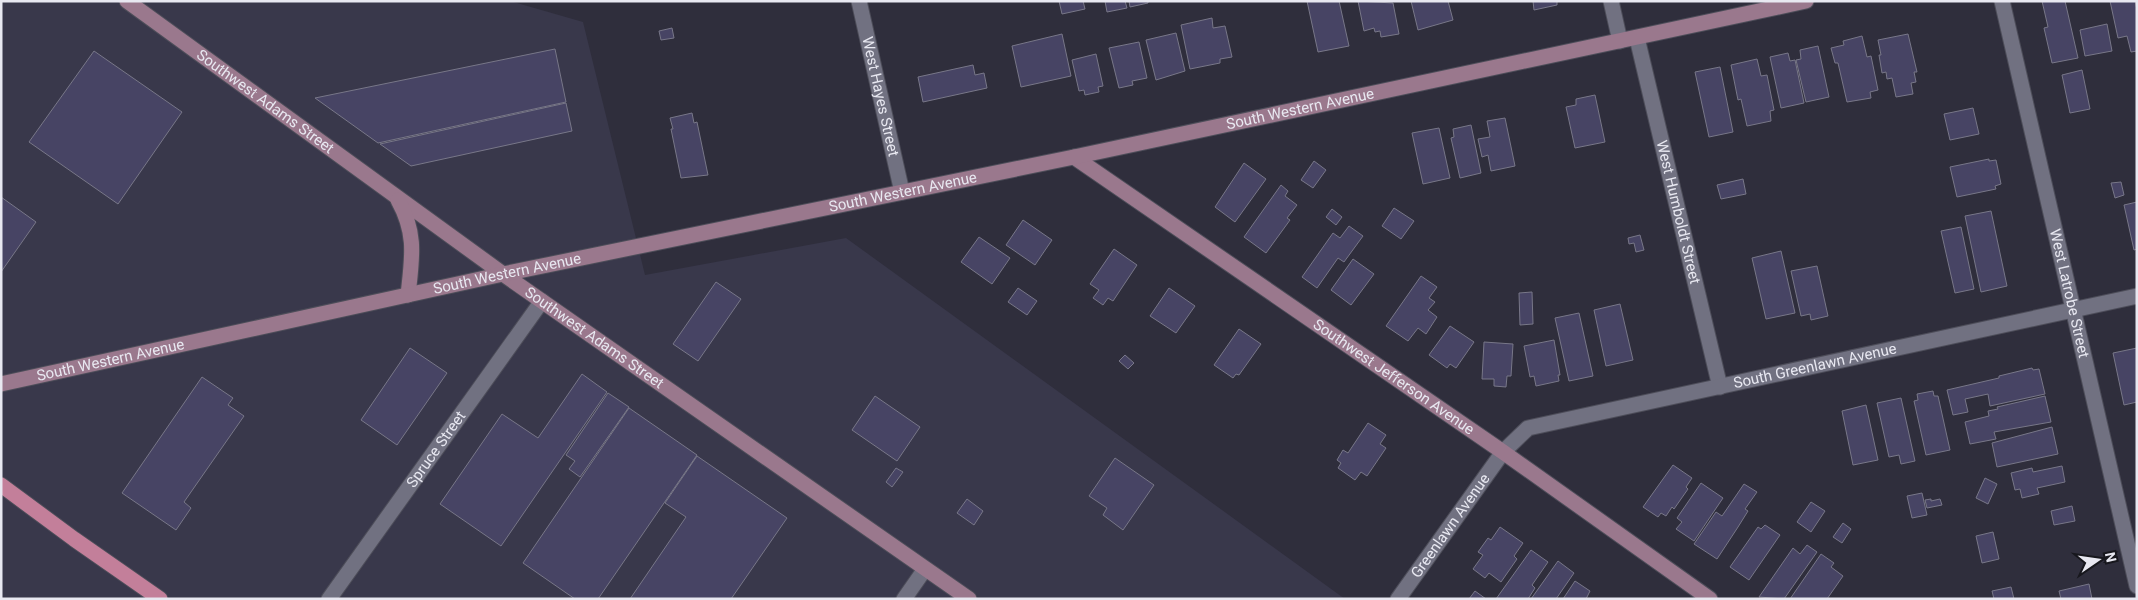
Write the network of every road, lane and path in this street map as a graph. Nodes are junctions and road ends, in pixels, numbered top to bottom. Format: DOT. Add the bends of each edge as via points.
graph roads {
  1 [pos="128,1"];
  2 [pos="859,1"];
  3 [pos="1611,1"];
  4 [pos="1806,1"];
  5 [pos="2002,1"];
  6 [pos="1636,38"];
  7 [pos="1620,41"];
  8 [pos="1074,157"];
  9 [pos="902,192"];
  10 [pos="396,197"];
  11 [pos="503,274"];
  12 [pos="408,295"];
  13 [pos="2137,296"];
  14 [pos="542,301"];
  15 [pos="2072,309"];
  16 [pos="1,384"];
  17 [pos="1720,387"];
  18 [pos="1503,452"];
  19 [pos="1,484"];
  20 [pos="925,569"];
  21 [pos="2137,586"];
  22 [pos="160,599"];
  23 [pos="329,599"];
  24 [pos="904,599"];
  25 [pos="970,599"];
  26 [pos="1398,599"];
  27 [pos="1710,599"];
  1 -- 10 [label="main road, Southwest Adams Street"];
  2 -- 9 [label="street, West Hayes Street"];
  3 -- 7 [label="street"];
  4 -- 6 [label="main road, South Western Avenue"];
  5 -- 15 [label="street, West Latrobe Street"];
  6 -- 7 [label="main road, South Western Avenue"];
  6 -- 17 [label="street, West Humboldt Street"];
  7 -- 8 [label="main road, South Western Avenue"];
  8 -- 9 [label="main road, South Western Avenue"];
  8 -- 18 [label="main road, Southwest Jefferson Avenue"];
  9 -- 11 [label="main road, South Western Avenue"];
  10 -- 11 [label="main road, Southwest Adams Street"];
  10 -- 12 [label="main road" via="411,230 413,251"];
  11 -- 12 [label="main road, South Western Avenue"];
  11 -- 14 [label="main road, Southwest Adams Street"];
  12 -- 16 [label="main road, South Western Avenue"];
  13 -- 15 [label="street, South Greenlawn Avenue"];
  14 -- 20 [label="main road, Southwest Adams Street"];
  14 -- 23 [label="street, Spruce Street"];
  15 -- 17 [label="street, South Greenlawn Avenue"];
  15 -- 21 [label="street, West Latrobe Street"];
  17 -- 18 [label="street, South Greenlawn Avenue" via="1528,428"];
  18 -- 26 [label="street, Greenlawn Avenue"];
  18 -- 27 [label="main road, Southwest Jefferson Avenue"];
  19 -- 22 [label="main road"];
  20 -- 24 [label="street"];
  20 -- 25 [label="main road, Southwest Adams Street"];
}
